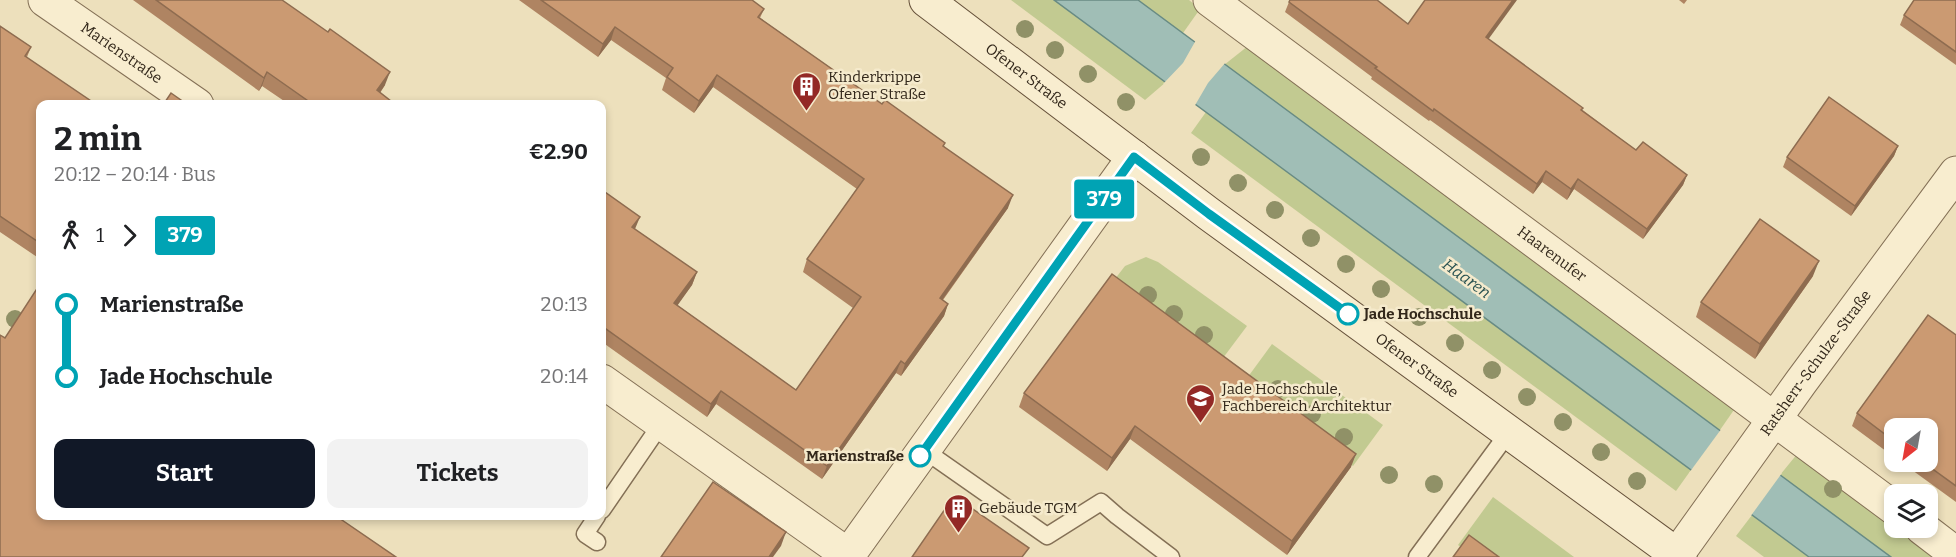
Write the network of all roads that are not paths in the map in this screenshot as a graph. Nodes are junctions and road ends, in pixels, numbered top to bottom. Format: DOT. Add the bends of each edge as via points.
graph roads {
  1 [pos="45,0"];
  2 [pos="926,0"];
  3 [pos="1210,0"];
  4 [pos="190,100"];
  5 [pos="1134,157"];
  6 [pos="1956,173"];
  7 [pos="606,384"];
  8 [pos="1775,419"];
  9 [pos="661,424"];
  10 [pos="1509,432"];
  11 [pos="924,450"];
  12 [pos="1884,501"];
  13 [pos="606,504"];
  14 [pos="594,520"];
  15 [pos="1935,538"];
  16 [pos="597,542"];
  17 [pos="1956,554"];
  18 [pos="848,556"];
  19 [pos="1678,556"];
  20 [pos="1171,557"];
  21 [pos="1417,557"];
  1 -- 4 [label="street, Marienstraße"];
  2 -- 5 [label="street, Ofener Straße"];
  3 -- 8 [label="street, Haarenufer"];
  5 -- 10 [label="street, Ofener Straße"];
  5 -- 11 [label="street"];
  6 -- 8 [label="street, Ratsherr-Schulze-Straße"];
  7 -- 9 [label="street"];
  8 -- 12 [label="street, Haarenufer"];
  8 -- 19 [label="street, Ratsherr-Schulze-Straße"];
  9 -- 13 [label="lane"];
  9 -- 18 [label="street"];
  10 -- 19 [label="street, Ofener Straße"];
  10 -- 21 [label="lane"];
  11 -- 18 [label="street"];
  11 -- 20 [label="lane" via="1047,536 1101,502"];
  14 -- 16 [label="lane" via="585,534"];
  15 -- 17 [label="street"];
}
